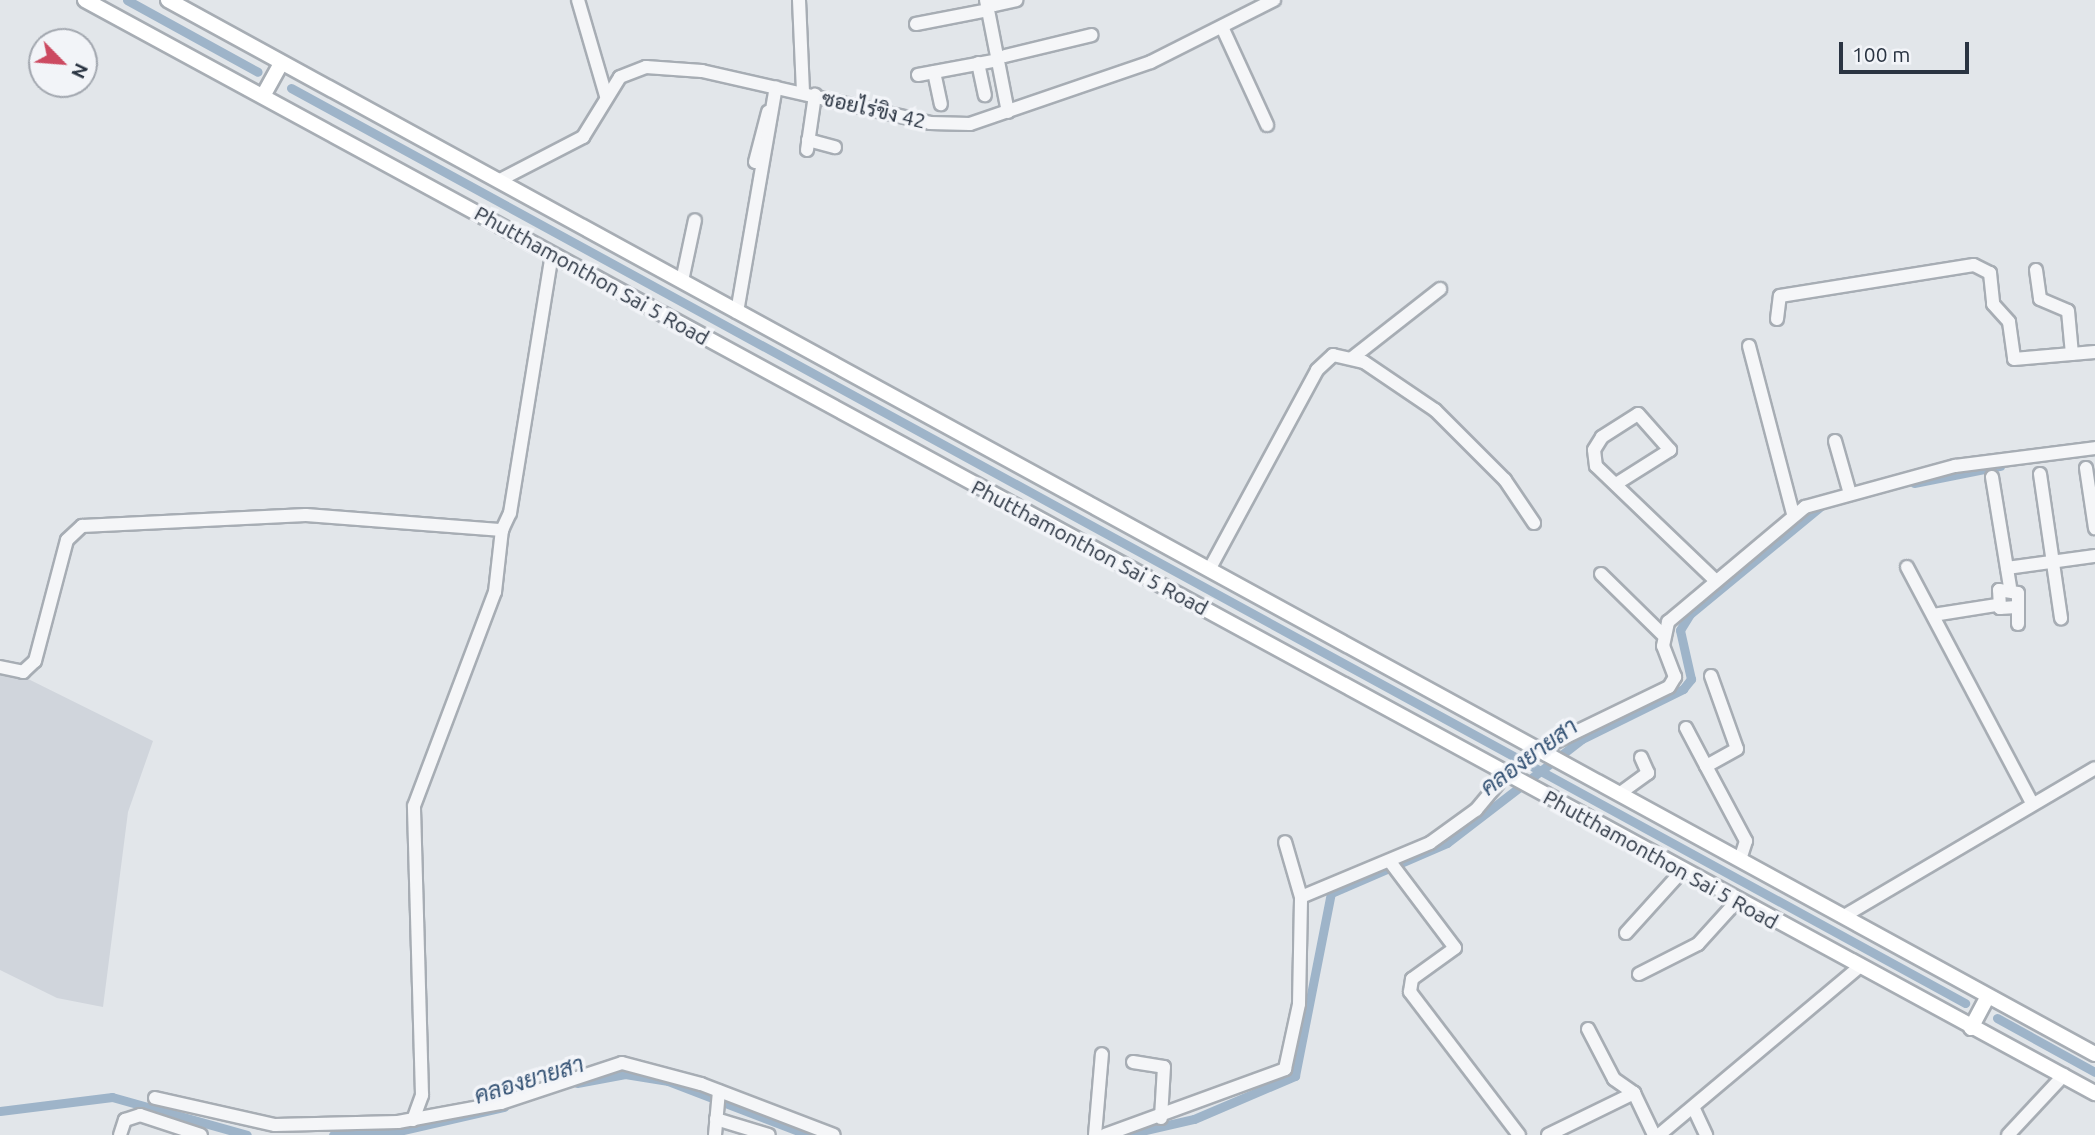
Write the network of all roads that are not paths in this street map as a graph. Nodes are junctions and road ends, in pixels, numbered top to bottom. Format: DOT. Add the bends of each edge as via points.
graph roads {
  1 [pos="85,0"];
  2 [pos="168,0"];
  3 [pos="578,0"];
  4 [pos="799,0"];
  5 [pos="1016,0"];
  6 [pos="1275,0"];
  7 [pos="991,4"];
  8 [pos="916,24"];
  9 [pos="1222,27"];
  10 [pos="1093,35"];
  11 [pos="1002,58"];
  12 [pos="281,63"];
  13 [pos="978,63"];
  14 [pos="934,72"];
  15 [pos="918,75"];
  16 [pos="776,87"];
  17 [pos="809,94"];
  18 [pos="985,95"];
  19 [pos="263,96"];
  20 [pos="606,96"];
  21 [pos="941,104"];
  22 [pos="1012,110"];
  23 [pos="1267,125"];
  24 [pos="835,147"];
  25 [pos="498,181"];
  26 [pos="695,220"];
  27 [pos="552,254"];
  28 [pos="2036,270"];
  29 [pos="682,281"];
  30 [pos="1440,289"];
  31 [pos="734,310"];
  32 [pos="1777,319"];
  33 [pos="1749,346"];
  34 [pos="2095,352"];
  35 [pos="2072,354"];
  36 [pos="1352,358"];
  37 [pos="1835,441"];
  38 [pos="2095,447"];
  39 [pos="2086,468"];
  40 [pos="2040,474"];
  41 [pos="1992,477"];
  42 [pos="1616,484"];
  43 [pos="1849,490"];
  44 [pos="1793,514"];
  45 [pos="1534,523"];
  46 [pos="2095,528"];
  47 [pos="502,530"];
  48 [pos="2095,556"];
  49 [pos="2054,563"];
  50 [pos="1907,567"];
  51 [pos="2007,568"];
  52 [pos="1209,570"];
  53 [pos="1601,574"];
  54 [pos="1715,580"];
  55 [pos="2010,587"];
  56 [pos="1997,605"];
  57 [pos="2016,607"];
  58 [pos="2062,618"];
  59 [pos="1936,620"];
  60 [pos="2018,624"];
  61 [pos="1662,635"];
  62 [pos="0,667"];
  63 [pos="1711,676"];
  64 [pos="1686,728"];
  65 [pos="1541,751"];
  66 [pos="1641,757"];
  67 [pos="1706,766"];
  68 [pos="2095,768"];
  69 [pos="1508,775"];
  70 [pos="1619,794"];
  71 [pos="2032,803"];
  72 [pos="1285,842"];
  73 [pos="1740,860"];
  74 [pos="1394,868"];
  75 [pos="1682,871"];
  76 [pos="1301,897"];
  77 [pos="1737,901"];
  78 [pos="1844,916"];
  79 [pos="1626,933"];
  80 [pos="1858,968"];
  81 [pos="1639,974"];
  82 [pos="1988,996"];
  83 [pos="1971,1028"];
  84 [pos="1588,1029"];
  85 [pos="1102,1054"];
  86 [pos="2095,1054"];
  87 [pos="1133,1062"];
  88 [pos="2064,1075"];
  89 [pos="1634,1093"];
  90 [pos="2095,1093"];
  91 [pos="422,1095"];
  92 [pos="155,1098"];
  93 [pos="716,1104"];
  94 [pos="1694,1108"];
  95 [pos="436,1117"];
  96 [pos="1161,1118"];
  97 [pos="410,1126"];
  98 [pos="120,1135"];
  99 [pos="201,1135"];
  100 [pos="715,1135"];
  101 [pos="769,1135"];
  102 [pos="834,1135"];
  103 [pos="1095,1135"];
  104 [pos="1105,1135"];
  105 [pos="1519,1135"];
  106 [pos="1548,1135"];
  107 [pos="1657,1135"];
  108 [pos="1706,1135"];
  109 [pos="2008,1135"];
  1 -- 19 [label="main road, Phutthamonthon Sai 5 Road"];
  2 -- 12 [label="main road, Phutthamonthon Sai 5 Road"];
  3 -- 20 [label="street"];
  4 -- 17 [label="street"];
  5 -- 7 [label="street"];
  6 -- 9 [label="street, ซอยไร่ขิง 42"];
  7 -- 8 [label="street"];
  7 -- 11 [label="street"];
  9 -- 22 [label="street, ซอยไร่ขิง 42" via="1151,62"];
  9 -- 23 [label="street"];
  10 -- 11 [label="street"];
  11 -- 13 [label="street"];
  11 -- 22 [label="street"];
  12 -- 19 [label="main road"];
  12 -- 25 [label="main road, Phutthamonthon Sai 5 Road"];
  13 -- 14 [label="street"];
  13 -- 18 [label="street"];
  14 -- 15 [label="street"];
  14 -- 21 [label="street"];
  16 -- 17 [label="street, ซอยไร่ขิง 42"];
  16 -- 20 [label="street, ซอยไร่ขิง 42" via="659,66 630,71"];
  16 -- 31 [label="street" via="773,107 760,131"];
  17 -- 22 [label="street, ซอยไร่ขิง 42" via="947,125"];
  17 -- 24 [label="street" via="807,145"];
  19 -- 27 [label="main road, Phutthamonthon Sai 5 Road"];
  20 -- 25 [label="street, ซอยไร่ขิง 42" via="583,137"];
  25 -- 29 [label="main road, Phutthamonthon Sai 5 Road"];
  26 -- 29 [label="street"];
  27 -- 47 [label="street"];
  27 -- 69 [label="main road, Phutthamonthon Sai 5 Road"];
  28 -- 35 [label="street" via="2040,299 2068,312"];
  29 -- 31 [label="main road, Phutthamonthon Sai 5 Road"];
  30 -- 36 [label="street"];
  31 -- 52 [label="main road, Phutthamonthon Sai 5 Road"];
  32 -- 35 [label="street" via="1780,296 1974,265 1990,273 1993,304 2009,322 2011,357"];
  33 -- 44 [label="street"];
  34 -- 35 [label="street"];
  36 -- 45 [label="street" via="1434,410 1505,480"];
  36 -- 52 [label="street" via="1332,355 1317,370"];
  37 -- 43 [label="street"];
  38 -- 43 [label="street" via="1997,457"];
  39 -- 46 [label="street"];
  40 -- 49 [label="street"];
  41 -- 51 [label="street"];
  42 -- 42 [label="street" via="1670,450 1638,414 1594,450 1596,466"];
  42 -- 54 [label="street"];
  43 -- 44 [label="street"];
  44 -- 54 [label="street"];
  47 -- 62 [label="street" via="306,515 82,526 67,540 35,661 23,672"];
  47 -- 91 [label="street" via="495,592 414,806"];
  48 -- 49 [label="street"];
  49 -- 51 [label="street"];
  49 -- 58 [label="street"];
  50 -- 59 [label="street"];
  51 -- 55 [label="street"];
  52 -- 65 [label="main road, Phutthamonthon Sai 5 Road"];
  53 -- 61 [label="street"];
  54 -- 61 [label="street" via="1676,611"];
  55 -- 56 [label="street" via="1999,590"];
  55 -- 57 [label="street" via="2018,593"];
  56 -- 57 [label="street" via="2006,611"];
  56 -- 59 [label="street" via="1955,611"];
  57 -- 60 [label="street"];
  59 -- 71 [label="street"];
  61 -- 65 [label="street" via="1675,677 1669,687"];
  63 -- 67 [label="street" via="1737,749"];
  64 -- 67 [label="street"];
  65 -- 70 [label="main road, Phutthamonthon Sai 5 Road"];
  66 -- 70 [label="street" via="1648,773"];
  67 -- 73 [label="street" via="1743,834"];
  68 -- 71 [label="street"];
  69 -- 74 [label="street" via="1458,823"];
  69 -- 75 [label="main road, Phutthamonthon Sai 5 Road"];
  70 -- 73 [label="main road, Phutthamonthon Sai 5 Road"];
  71 -- 78 [label="street"];
  72 -- 76 [label="street"];
  73 -- 78 [label="main road, Phutthamonthon Sai 5 Road"];
  74 -- 76 [label="street"];
  74 -- 105 [label="street" via="1455,948 1412,979 1410,992"];
  75 -- 77 [label="main road, Phutthamonthon Sai 5 Road"];
  75 -- 79 [label="street"];
  76 -- 96 [label="street" via="1299,1004 1285,1069"];
  77 -- 80 [label="main road, Phutthamonthon Sai 5 Road"];
  77 -- 81 [label="street" via="1698,944"];
  78 -- 82 [label="main road, Phutthamonthon Sai 5 Road"];
  80 -- 83 [label="main road, Phutthamonthon Sai 5 Road"];
  80 -- 94 [label="street"];
  82 -- 83 [label="main road"];
  82 -- 86 [label="main road, Phutthamonthon Sai 5 Road"];
  83 -- 88 [label="main road, Phutthamonthon Sai 5 Road"];
  84 -- 89 [label="street" via="1614,1079"];
  85 -- 103 [label="street"];
  87 -- 96 [label="street" via="1164,1068"];
  88 -- 90 [label="main road, Phutthamonthon Sai 5 Road"];
  88 -- 109 [label="street"];
  89 -- 106 [label="street"];
  89 -- 107 [label="street"];
  91 -- 95 [label="street"];
  91 -- 97 [label="street"];
  92 -- 97 [label="street" via="275,1125"];
  93 -- 95 [label="street" via="622,1063"];
  93 -- 100 [label="street"];
  93 -- 101 [label="street"];
  93 -- 102 [label="street"];
  94 -- 107 [label="street"];
  94 -- 108 [label="street"];
  95 -- 97 [label="street"];
  96 -- 104 [label="street"];
  98 -- 99 [label="street" via="125,1120 141,1115"];
}
